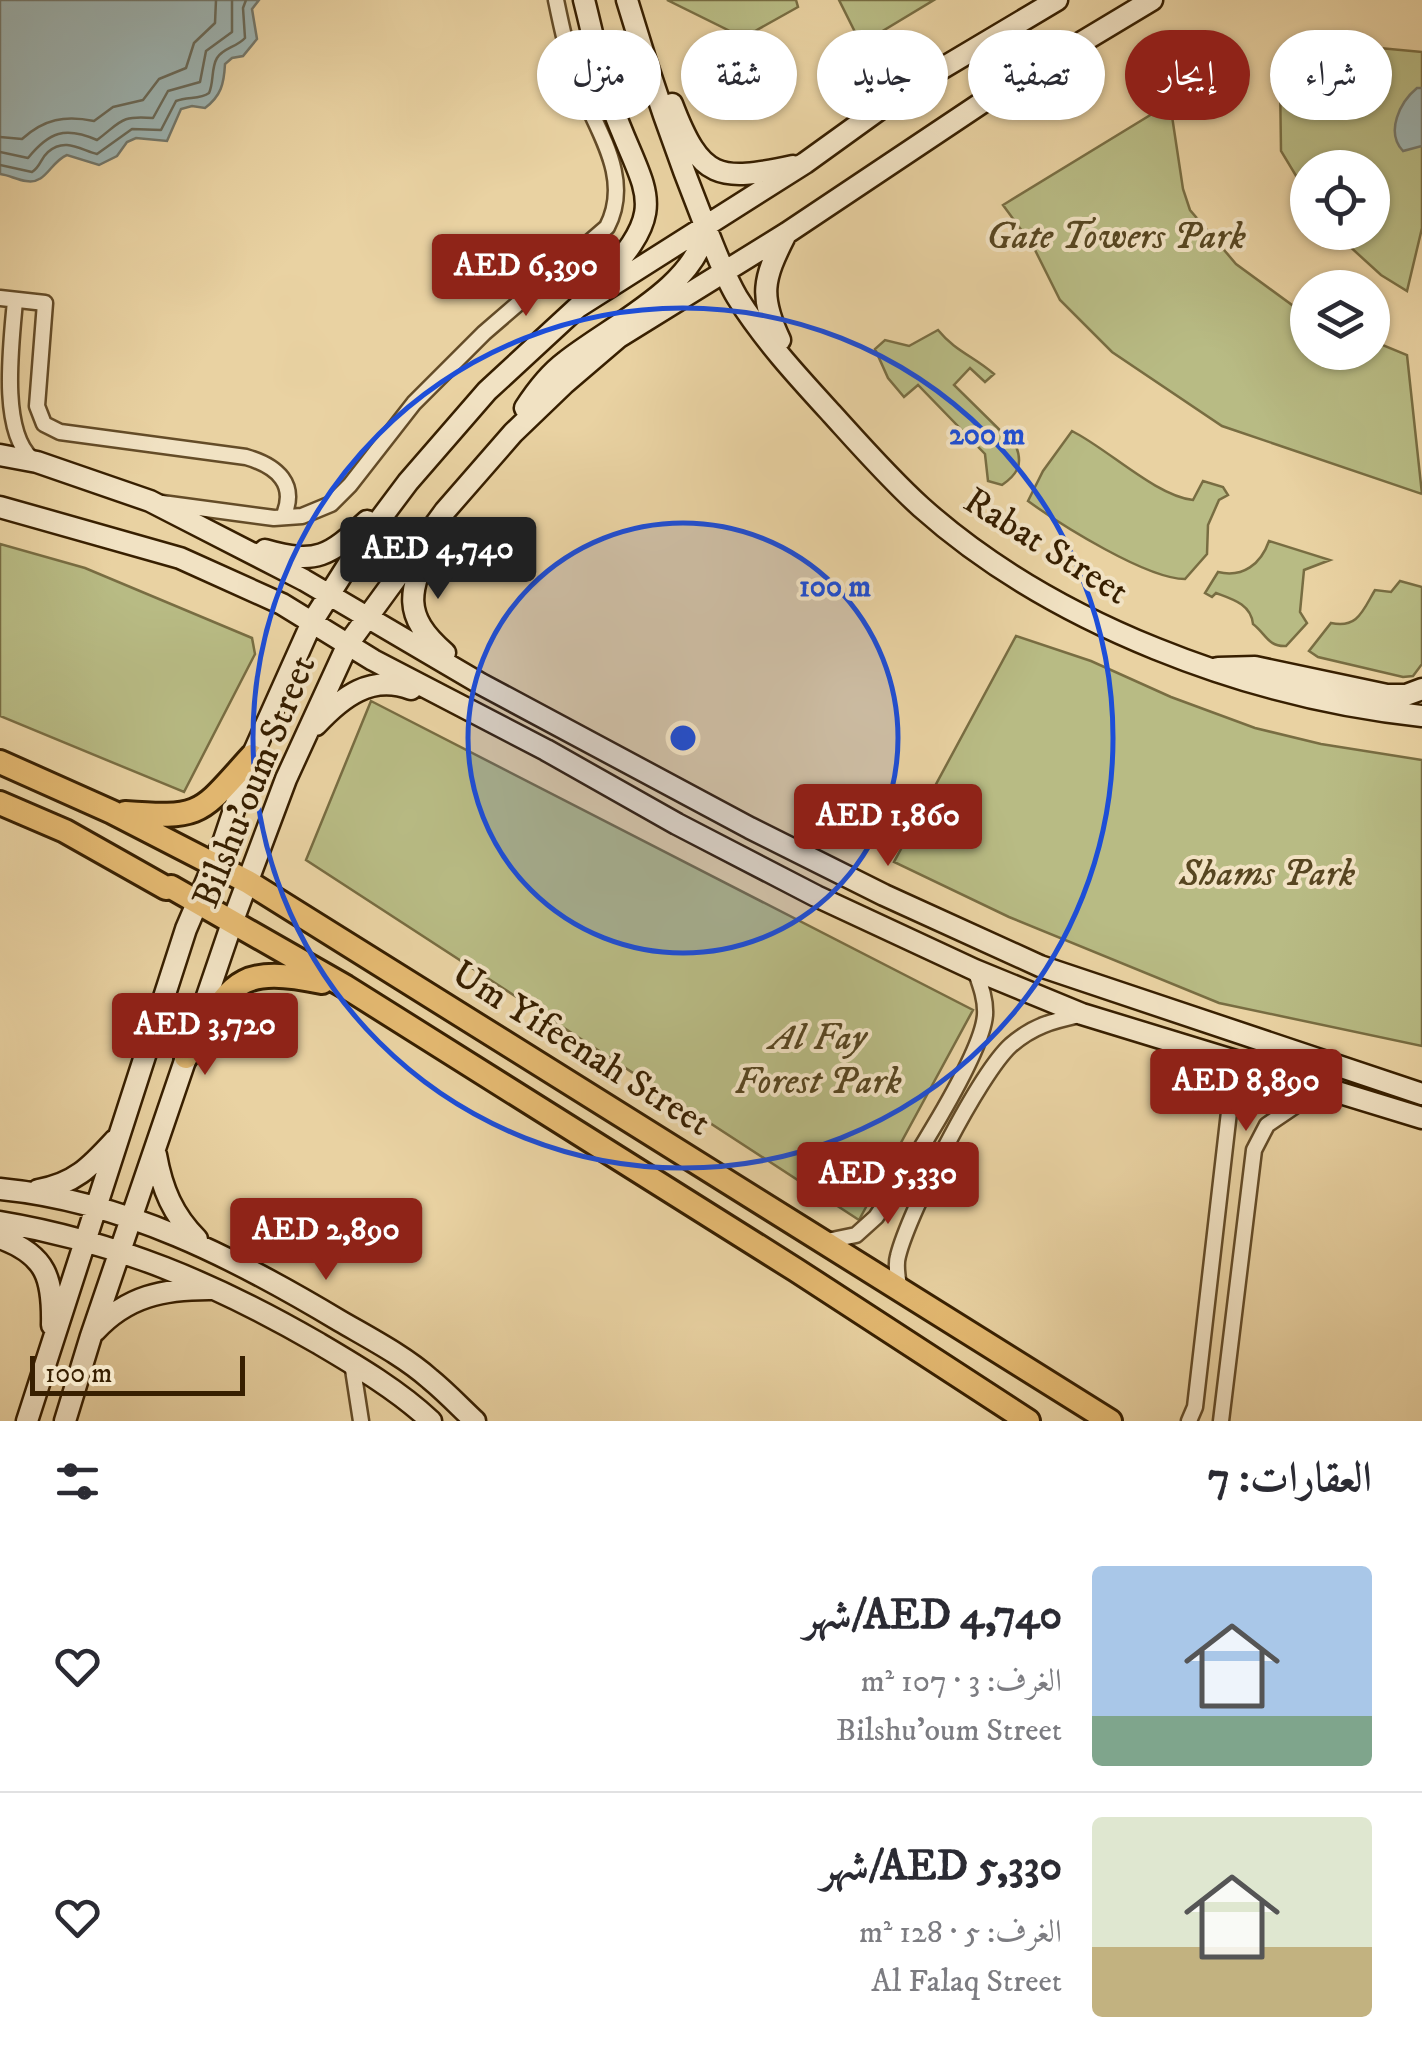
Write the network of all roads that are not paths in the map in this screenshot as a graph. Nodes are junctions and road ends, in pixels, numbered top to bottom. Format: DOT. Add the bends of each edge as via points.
graph roads {
  1 [pos="556,0"];
  2 [pos="584,0"];
  3 [pos="628,0"];
  4 [pos="1058,0"];
  5 [pos="1152,0"];
  6 [pos="590,24"];
  7 [pos="594,122"];
  8 [pos="805,163"];
  9 [pos="706,227"];
  10 [pos="787,234"];
  11 [pos="723,272"];
  12 [pos="8,299"];
  13 [pos="578,307"];
  14 [pos="799,377"];
  15 [pos="2,416"];
  16 [pos="513,433"];
  17 [pos="0,455"];
  18 [pos="37,462"];
  19 [pos="408,482"];
  20 [pos="150,502"];
  21 [pos="0,507"];
  22 [pos="445,511"];
  23 [pos="283,517"];
  24 [pos="220,537"];
  25 [pos="330,595"];
  26 [pos="366,618"];
  27 [pos="312,622"];
  28 [pos="348,644"];
  29 [pos="1209,670"];
  30 [pos="481,684"];
  31 [pos="1422,689"];
  32 [pos="468,710"];
  33 [pos="1422,716"];
  34 [pos="304,737"];
  35 [pos="252,756"];
  36 [pos="0,762"];
  37 [pos="0,803"];
  38 [pos="112,812"];
  39 [pos="214,864"];
  40 [pos="248,882"];
  41 [pos="199,901"];
  42 [pos="232,922"];
  43 [pos="975,970"];
  44 [pos="346,987"];
  45 [pos="1082,1014"];
  46 [pos="1212,1055"];
  47 [pos="186,1057"];
  48 [pos="970,1058"];
  49 [pos="990,1070"];
  50 [pos="1320,1088"];
  51 [pos="1415,1089"];
  52 [pos="1422,1118"];
  53 [pos="124,1131"];
  54 [pos="155,1149"];
  55 [pos="1225,1162"];
  56 [pos="1252,1168"];
  57 [pos="10,1190"];
  58 [pos="891,1196"];
  59 [pos="98,1208"];
  60 [pos="914,1210"];
  61 [pos="132,1218"];
  62 [pos="0,1222"];
  63 [pos="0,1238"];
  64 [pos="88,1240"];
  65 [pos="827,1241"];
  66 [pos="120,1250"];
  67 [pos="215,1252"];
  68 [pos="899,1287"];
  69 [pos="217,1289"];
  70 [pos="91,1336"];
  71 [pos="52,1344"];
  72 [pos="352,1363"];
  73 [pos="1192,1414"];
  74 [pos="1222,1417"];
  75 [pos="27,1421"];
  76 [pos="65,1421"];
  77 [pos="361,1421"];
  78 [pos="431,1421"];
  79 [pos="475,1421"];
  80 [pos="1028,1421"];
  81 [pos="1110,1421"];
  1 -- 7 [label="street"];
  2 -- 6 [label="main road"];
  3 -- 8 [label="main road" via="697,157 727,175"];
  3 -- 9 [label="main road, Rabat Street"];
  4 -- 8 [label="main road, Bilshu'oum Street" via="908,88"];
  5 -- 10 [label="main road, Bilshu'oum Street" via="992,96"];
  6 -- 7 [label="street"];
  6 -- 13 [label="main road" via="612,106 646,186 646,209 636,240"];
  7 -- 23 [label="street" via="615,172 607,227 414,403 340,497 316,512"];
  8 -- 9 [label="main road, Bilshu'oum Street"];
  9 -- 11 [label="main road, Rabat Street"];
  9 -- 13 [label="main road, Bilshu'oum Street"];
  9 -- 16 [label="main road" via="684,275 563,363"];
  10 -- 11 [label="main road, Bilshu'oum Street"];
  10 -- 14 [label="main road" via="768,273 764,304"];
  11 -- 14 [label="main road, Rabat Street"];
  11 -- 16 [label="main road, Bilshu'oum Street" via="619,337"];
  12 -- 15 [label="street"];
  12 -- 23 [label="street" via="45,303 37,406 44,424 60,432 264,462 289,489"];
  13 -- 19 [label="main road, Bilshu'oum Street" via="486,391"];
  14 -- 29 [label="main road, Rabat Street" via="922,508 995,562 1078,611"];
  15 -- 18 [label="street" via="12,442"];
  16 -- 22 [label="main road, Bilshu'oum Street"];
  17 -- 18 [label="main road"];
  18 -- 20 [label="main road"];
  19 -- 24 [label="main road" via="332,552 314,558 290,558"];
  19 -- 25 [label="main road, Bilshu'oum Street"];
  20 -- 23 [label="street"];
  20 -- 24 [label="main road"];
  21 -- 27 [label="main road" via="180,558"];
  22 -- 26 [label="main road, Bilshu'oum Street"];
  22 -- 30 [label="main road" via="414,580 413,610 428,638"];
  24 -- 25 [label="main road"];
  25 -- 26 [label="main road"];
  25 -- 27 [label="main road, Bilshu'oum Street"];
  26 -- 28 [label="main road, Bilshu'oum Street"];
  26 -- 30 [label="main road"];
  27 -- 28 [label="main road"];
  27 -- 35 [label="main road, Bilshu'oum Street"];
  28 -- 32 [label="main road"];
  28 -- 34 [label="main road, Bilshu'oum Street"];
  29 -- 31 [label="main road" via="1246,666 1396,696"];
  29 -- 33 [label="main road, Rabat Street" via="1362,710"];
  30 -- 51 [label="main road" via="828,868 1040,966"];
  32 -- 34 [label="main road" via="384,684 350,692"];
  32 -- 43 [label="main road" via="798,887"];
  34 -- 40 [label="main road, Bilshu'oum Street"];
  35 -- 38 [label="main road" via="206,806 190,814"];
  35 -- 39 [label="main road, Bilshu'oum Street"];
  36 -- 38 [label="main road, Um Yifeenah Street"];
  37 -- 41 [label="main road, Um Yifeenah Street"];
  38 -- 39 [label="main road, Um Yifeenah Street"];
  39 -- 40 [label="main road, Um Yifeenah Street"];
  39 -- 41 [label="main road, Bilshu'oum Street"];
  40 -- 42 [label="main road, Bilshu'oum Street"];
  40 -- 65 [label="main road, Um Yifeenah Street"];
  41 -- 42 [label="main road, Um Yifeenah Street"];
  41 -- 53 [label="main road, Bilshu'oum Street"];
  42 -- 44 [label="main road, Um Yifeenah Street"];
  42 -- 47 [label="main road, Bilshu'oum Street"];
  43 -- 45 [label="main road"];
  43 -- 48 [label="street" via="985,1015"];
  44 -- 47 [label="main road" via="285,974 254,976 225,998"];
  44 -- 80 [label="main road, Um Yifeenah Street"];
  45 -- 46 [label="main road"];
  45 -- 49 [label="street" via="1039,1023"];
  46 -- 50 [label="main road"];
  46 -- 55 [label="street" via="1230,1112"];
  47 -- 54 [label="main road, Bilshu'oum Street"];
  48 -- 49 [label="street" via="984,1059"];
  48 -- 58 [label="street"];
  49 -- 60 [label="street"];
  50 -- 52 [label="main road"];
  50 -- 56 [label="street" via="1260,1132"];
  53 -- 57 [label="main road" via="76,1178"];
  53 -- 59 [label="main road, Bilshu'oum Street"];
  54 -- 61 [label="main road, Bilshu'oum Street"];
  54 -- 67 [label="main road" via="168,1201"];
  55 -- 56 [label="street" via="1238,1154"];
  55 -- 73 [label="street"];
  56 -- 74 [label="street"];
  57 -- 59 [label="main road"];
  58 -- 60 [label="street" via="902,1210"];
  58 -- 65 [label="street" via="863,1231"];
  59 -- 61 [label="main road"];
  59 -- 64 [label="main road, Bilshu'oum Street"];
  60 -- 68 [label="street" via="896,1262"];
  61 -- 66 [label="main road, Bilshu'oum Street"];
  61 -- 67 [label="main road"];
  62 -- 64 [label="main road"];
  63 -- 71 [label="main road" via="23,1247 47,1272"];
  64 -- 66 [label="main road"];
  64 -- 71 [label="main road, Bilshu'oum Street"];
  65 -- 68 [label="main road, Um Yifeenah Street"];
  66 -- 69 [label="main road"];
  66 -- 70 [label="main road, Bilshu'oum Street"];
  67 -- 79 [label="main road" via="392,1352"];
  68 -- 81 [label="main road, Um Yifeenah Street"];
  69 -- 70 [label="main road" via="146,1295 106,1318"];
  69 -- 72 [label="main road"];
  70 -- 76 [label="main road, Bilshu'oum Street"];
  71 -- 75 [label="main road, Bilshu'oum Street"];
  72 -- 77 [label="street"];
  72 -- 78 [label="main road"];
  73 -- 74 [label="street"];
}
